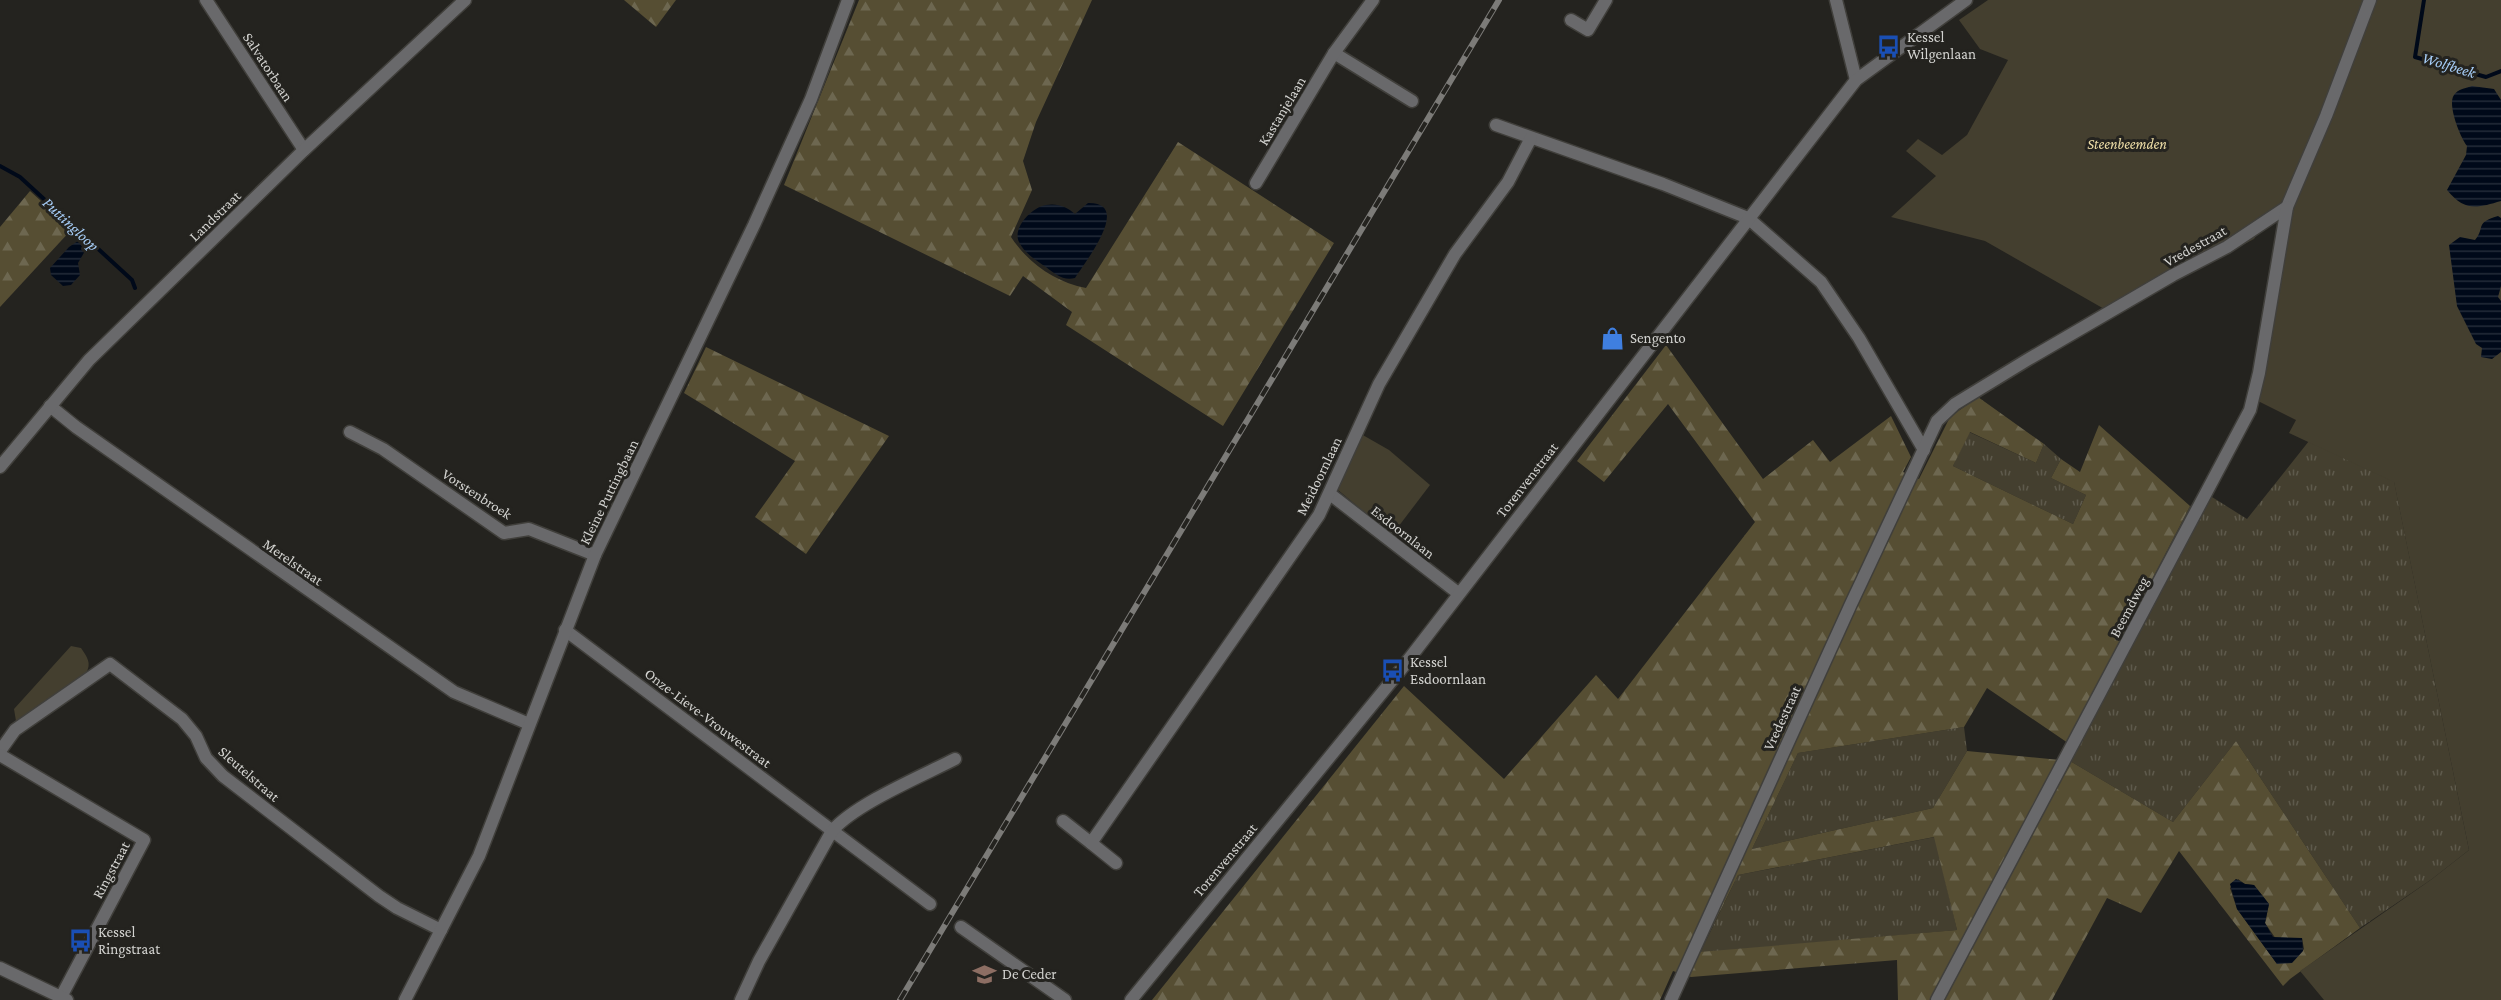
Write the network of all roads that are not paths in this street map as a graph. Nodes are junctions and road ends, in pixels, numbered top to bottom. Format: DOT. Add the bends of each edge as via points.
graph roads {
  1 [pos="206,0"];
  2 [pos="465,0"];
  3 [pos="848,0"];
  4 [pos="1373,0"];
  5 [pos="1606,0"];
  6 [pos="1836,0"];
  7 [pos="1966,0"];
  8 [pos="2370,0"];
  9 [pos="1571,20"];
  10 [pos="1334,53"];
  11 [pos="1856,80"];
  12 [pos="1412,101"];
  13 [pos="1496,125"];
  14 [pos="1531,138"];
  15 [pos="304,150"];
  16 [pos="1256,183"];
  17 [pos="2287,207"];
  18 [pos="1748,218"];
  19 [pos="50,406"];
  20 [pos="1910,423"];
  21 [pos="350,432"];
  22 [pos="1933,432"];
  23 [pos="1924,450"];
  24 [pos="0,467"];
  25 [pos="1330,494"];
  26 [pos="595,555"];
  27 [pos="1458,593"];
  28 [pos="565,630"];
  29 [pos="529,724"];
  30 [pos="0,753"];
  31 [pos="955,759"];
  32 [pos="1063,821"];
  33 [pos="832,831"];
  34 [pos="1091,843"];
  35 [pos="1116,863"];
  36 [pos="930,904"];
  37 [pos="961,927"];
  38 [pos="441,930"];
  39 [pos="0,968"];
  40 [pos="64,999"];
  41 [pos="405,1000"];
  42 [pos="741,1000"];
  43 [pos="1065,1000"];
  44 [pos="1131,1000"];
  45 [pos="1671,1000"];
  46 [pos="1937,1000"];
  1 -- 15 [label="street, Salvatorbaan"];
  2 -- 15 [label="street, Landstraat"];
  3 -- 26 [label="street, Kleine Puttingbaan" via="811,99 754,225"];
  4 -- 10 [label="street, Kastanjelaan"];
  5 -- 9 [label="street" via="1588,30"];
  6 -- 11 [label="street"];
  7 -- 11 [label="street, Torenvenstraat"];
  8 -- 17 [label="street"];
  10 -- 12 [label="street"];
  10 -- 16 [label="street, Kastanjelaan"];
  11 -- 18 [label="street, Torenvenstraat"];
  13 -- 14 [label="street"];
  14 -- 18 [label="street"];
  14 -- 25 [label="street, Meidoornlaan" via="1503,189 1455,254 1378,384"];
  15 -- 19 [label="street, Landstraat" via="89,360"];
  17 -- 22 [label="street, Vredestraat" via="2227,247 2118,306 1955,404 1937,421"];
  17 -- 46 [label="street, Beemdweg" via="2250,410"];
  18 -- 20 [label="street" via="1821,282"];
  18 -- 27 [label="street, Torenvenstraat"];
  19 -- 24 [label="street, Landstraat"];
  19 -- 29 [label="street, Merelstraat" via="454,692"];
  20 -- 22 [label="street"];
  20 -- 23 [label="street"];
  21 -- 26 [label="street, Vorstenbroek" via="383,449 504,532 529,529"];
  22 -- 23 [label="street, Vredestraat"];
  23 -- 45 [label="street, Vredestraat"];
  25 -- 27 [label="street, Esdoornlaan"];
  25 -- 34 [label="street, Meidoornlaan"];
  26 -- 28 [label="street, Kleine Puttingbaan"];
  27 -- 44 [label="street, Torenvenstraat" via="1399,672"];
  28 -- 29 [label="street, Kleine Puttingbaan"];
  28 -- 33 [label="street, Onze-Lieve-Vrouwestraat"];
  29 -- 38 [label="street, Kleine Puttingbaan" via="479,856"];
  30 -- 38 [label="street, Sleutelstraat" via="15,730 110,664 182,719 196,736 206,758 223,776 379,896"];
  30 -- 40 [label="street, Ringstraat" via="144,840"];
  31 -- 33 [label="street" via="853,813"];
  32 -- 34 [label="street"];
  33 -- 36 [label="street, Onze-Lieve-Vrouwestraat"];
  33 -- 42 [label="street"];
  34 -- 35 [label="street"];
  37 -- 43 [label="street"];
  38 -- 41 [label="street, Kleine Puttingbaan"];
  39 -- 40 [label="street"];
}
